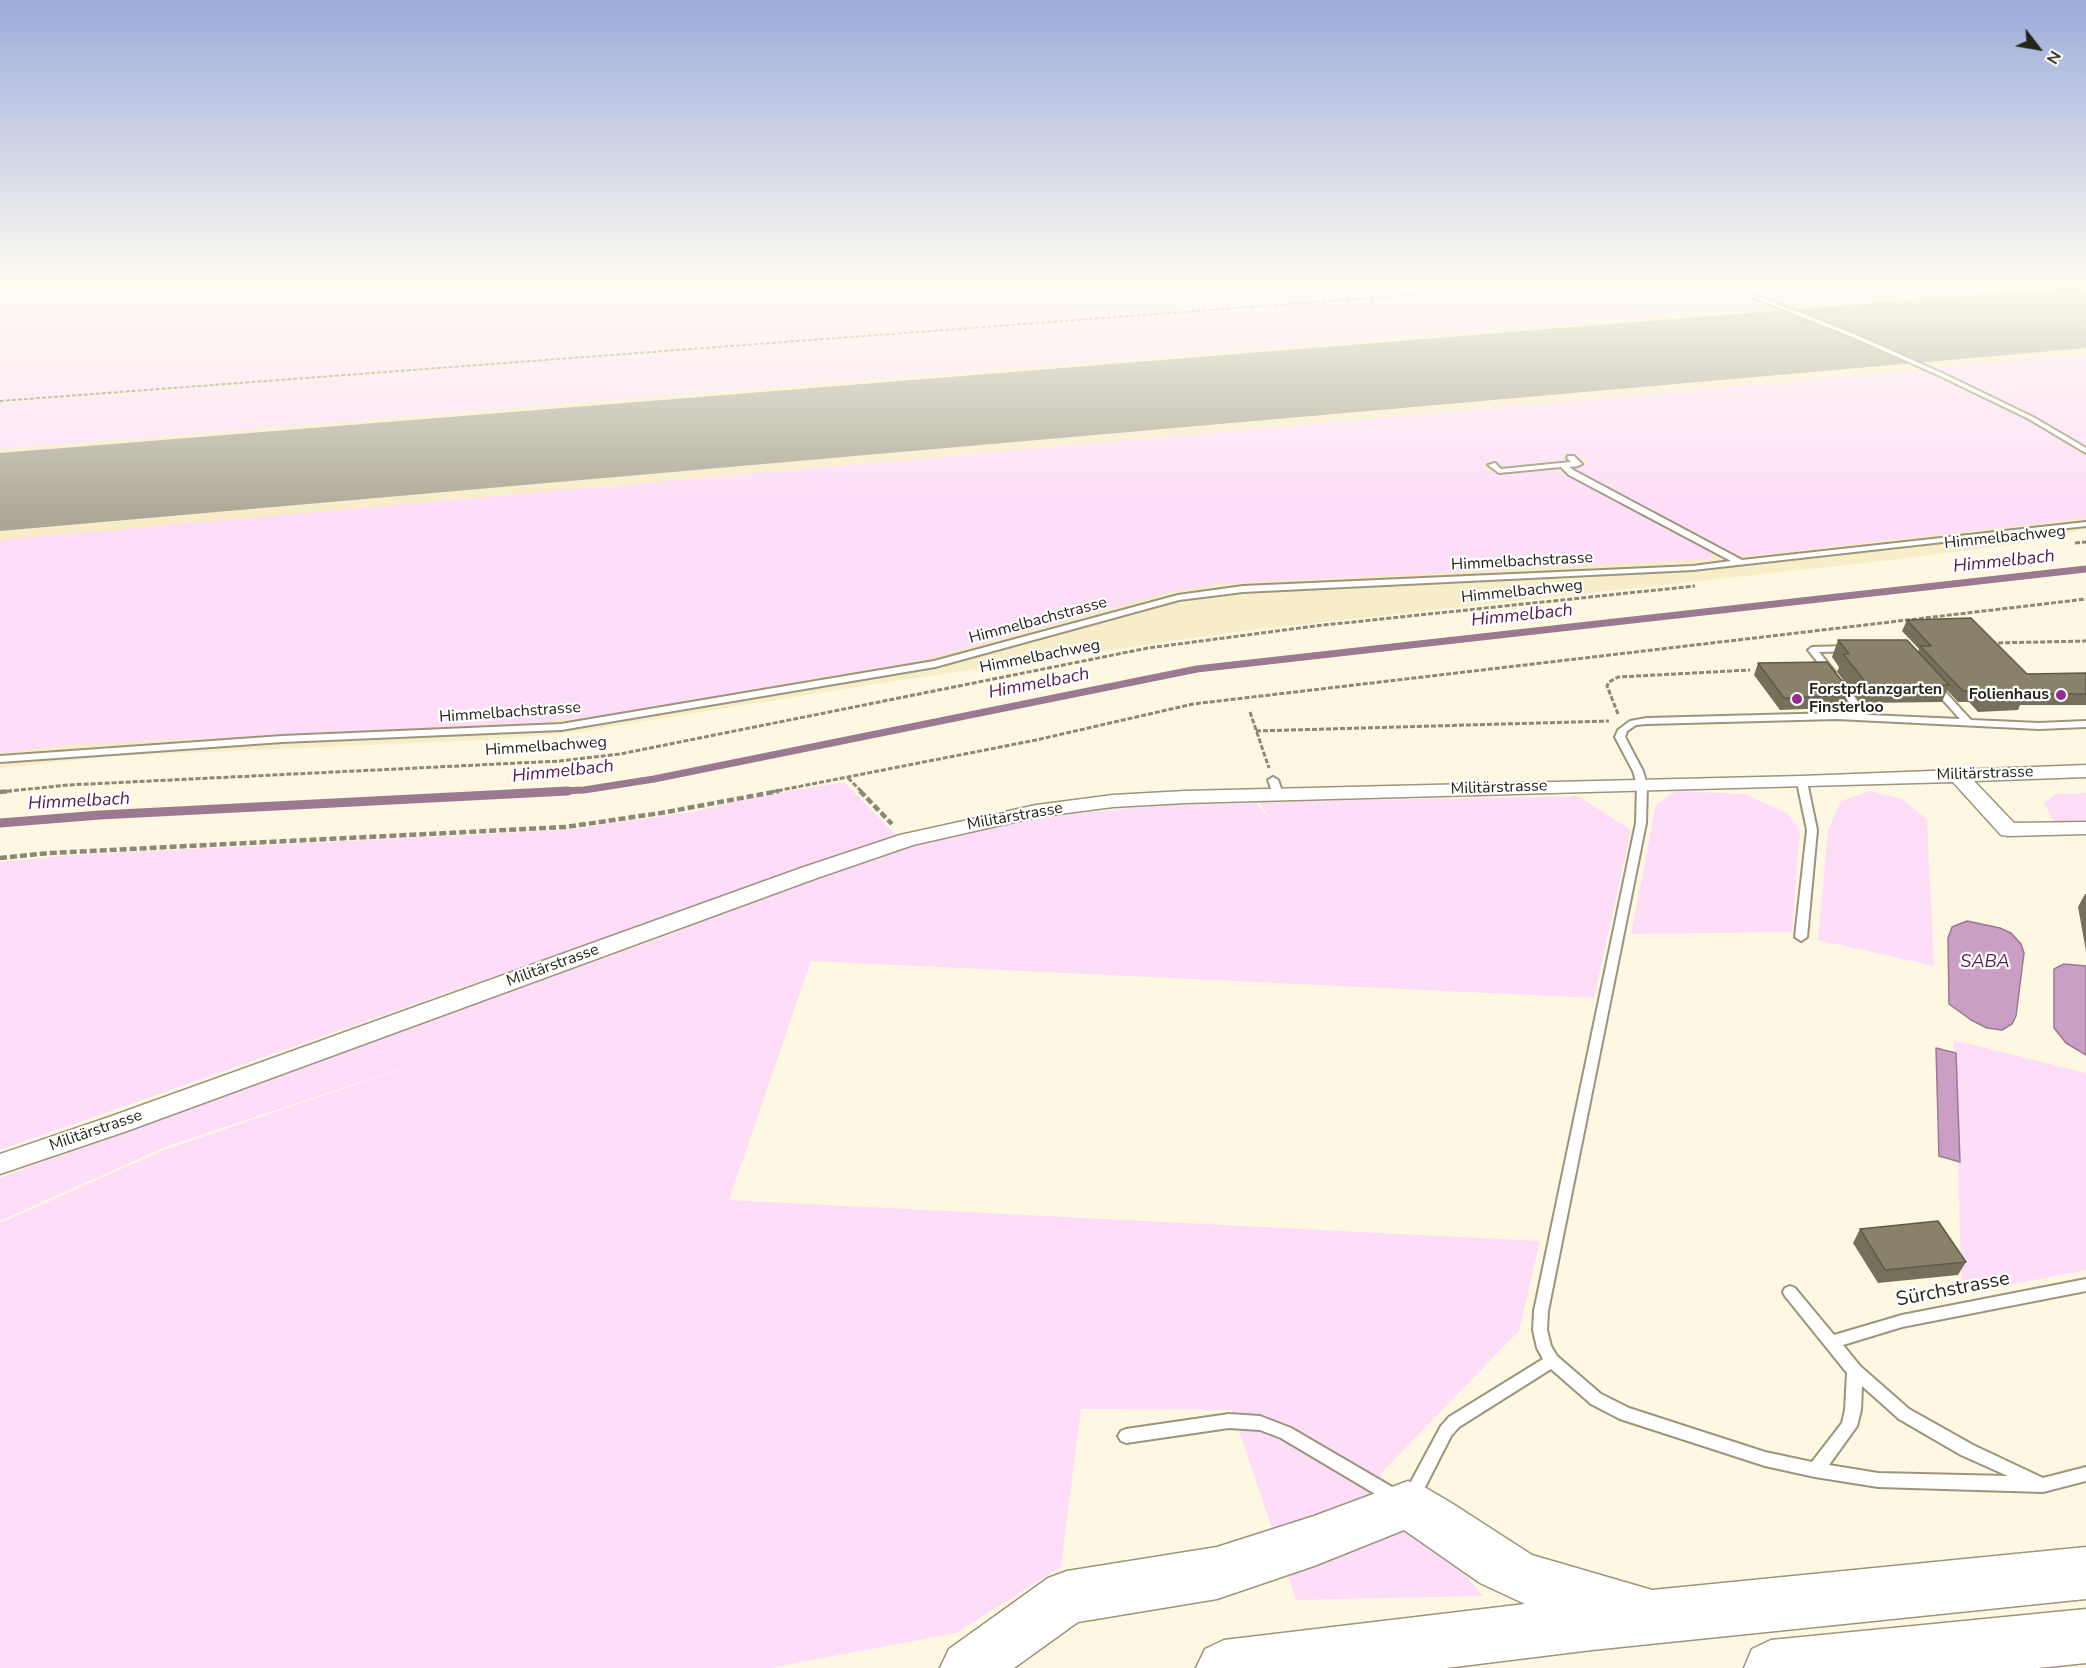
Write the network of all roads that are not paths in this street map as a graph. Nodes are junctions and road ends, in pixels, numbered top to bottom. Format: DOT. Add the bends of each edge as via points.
graph roads {
  1 [pos="1913,362"];
  2 [pos="2086,451"];
  3 [pos="1571,458"];
  4 [pos="1492,465"];
  5 [pos="1563,465"];
  6 [pos="2086,524"];
  7 [pos="1741,563"];
  8 [pos="1856,649"];
  9 [pos="1816,669"];
  10 [pos="1827,669"];
  11 [pos="1931,681"];
  12 [pos="1865,717"];
  13 [pos="1969,723"];
  14 [pos="2086,724"];
  15 [pos="0,759"];
  16 [pos="2086,771"];
  17 [pos="1957,775"];
  18 [pos="1802,782"];
  19 [pos="1642,784"];
  20 [pos="2086,828"];
  21 [pos="1802,937"];
  22 [pos="0,1164"];
  23 [pos="2086,1285"];
  24 [pos="1790,1292"];
  25 [pos="1831,1342"];
  26 [pos="1552,1361"];
  27 [pos="1855,1371"];
  28 [pos="1126,1436"];
  29 [pos="1815,1470"];
  30 [pos="2086,1474"];
  31 [pos="2043,1485"];
  32 [pos="1408,1505"];
  33 [pos="2086,1574"];
  34 [pos="1658,1616"];
  35 [pos="2086,1636"];
  36 [pos="968,1668"];
  37 [pos="1224,1668"];
  38 [pos="1771,1668"];
  1 -- 2 [label="lane" via="2031,418"];
  3 -- 5 [label="lane" via="1578,464"];
  4 -- 5 [label="lane" via="1499,471"];
  5 -- 7 [label="lane"];
  6 -- 7 [label="lane, Himmelbachstrasse"];
  7 -- 15 [label="lane, Himmelbachstrasse" via="1243,589 1178,598 936,664 561,727 282,739"];
  8 -- 10 [label="lane" via="1812,650"];
  9 -- 10 [label="lane"];
  10 -- 12 [label="lane"];
  11 -- 13 [label="lane"];
  12 -- 13 [label="lane"];
  12 -- 19 [label="lane" via="1633,723 1620,737"];
  13 -- 14 [label="lane"];
  16 -- 17 [label="street, Militärstrasse"];
  17 -- 18 [label="street, Militärstrasse"];
  17 -- 20 [label="street" via="2008,830"];
  18 -- 19 [label="street, Militärstrasse"];
  18 -- 21 [label="lane" via="1812,830"];
  19 -- 22 [label="street, Militärstrasse" via="1276,787 1036,811 907,840"];
  19 -- 26 [label="lane" via="1641,823 1540,1311 1544,1348"];
  23 -- 25 [label="lane, Sürchstrasse" via="1902,1321"];
  24 -- 25 [label="lane"];
  25 -- 27 [label="lane"];
  26 -- 29 [label="lane" via="1596,1399 1625,1414 1765,1459"];
  26 -- 32 [label="lane" via="1454,1422"];
  27 -- 29 [label="lane" via="1849,1426"];
  27 -- 31 [label="lane" via="1884,1398 1926,1427"];
  28 -- 32 [label="lane" via="1229,1421 1260,1423 1286,1433"];
  29 -- 31 [label="lane" via="1878,1480"];
  30 -- 31 [label="lane"];
  32 -- 34 [label="highway" via="1517,1575 1550,1588"];
  32 -- 36 [label="highway" via="1217,1573 1067,1598"];
  33 -- 34 [label="highway"];
  34 -- 37 [label="highway"];
  35 -- 38 [label="highway"];
}
